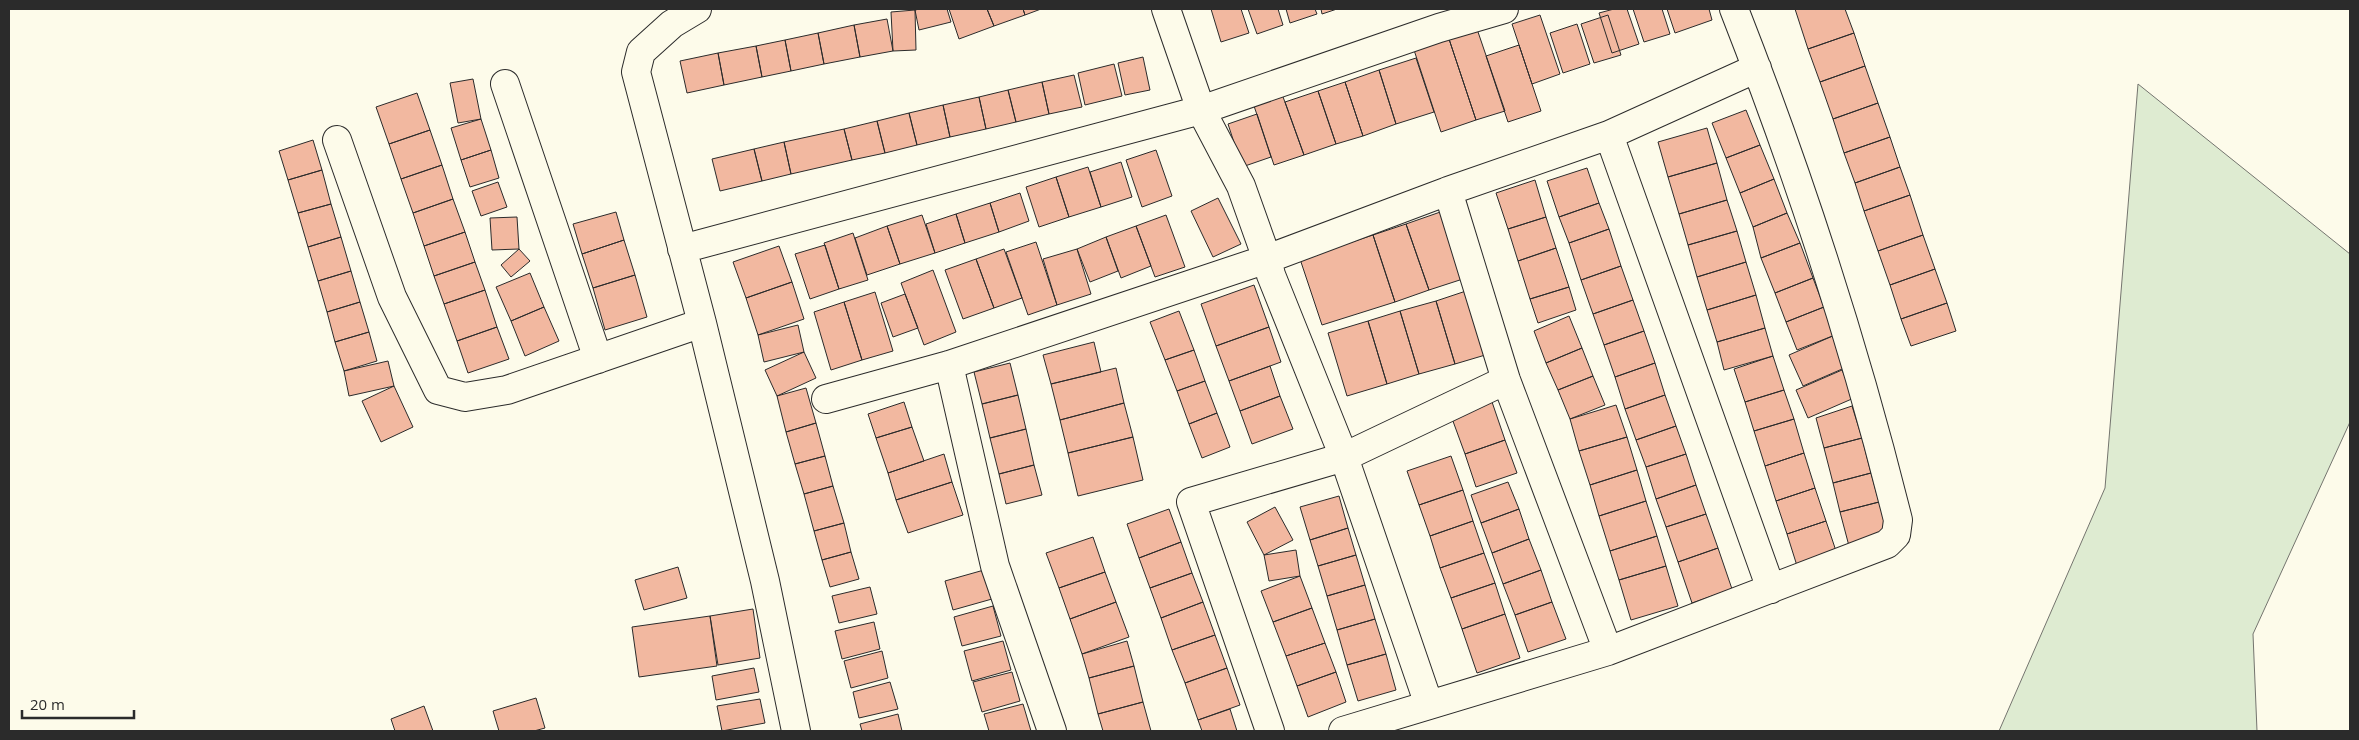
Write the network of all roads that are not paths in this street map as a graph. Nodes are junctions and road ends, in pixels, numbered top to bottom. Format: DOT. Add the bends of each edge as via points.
graph roads {
  1 [pos="697,9"];
  2 [pos="1166,9"];
  3 [pos="1504,9"];
  4 [pos="1734,9"];
  5 [pos="1757,68"];
  6 [pos="505,84"];
  7 [pos="1201,110"];
  8 [pos="1609,134"];
  9 [pos="337,140"];
  10 [pos="1448,191"];
  11 [pos="682,249"];
  12 [pos="1267,259"];
  13 [pos="702,323"];
  14 [pos="598,359"];
  15 [pos="948,365"];
  16 [pos="1506,380"];
  17 [pos="826,400"];
  18 [pos="1344,457"];
  19 [pos="1771,589"];
  20 [pos="1608,652"];
  21 [pos="1429,705"];
  22 [pos="1357,729"];
  23 [pos="796,731"];
  24 [pos="1052,731"];
  25 [pos="1270,731"];
  1 -- 11 [label="street" via="672,24 641,52 636,72"];
  2 -- 7 [label="street"];
  3 -- 7 [label="street" via="1439,28"];
  4 -- 5 [label="street"];
  5 -- 8 [label="street"];
  5 -- 19 [label="street" via="1869,406 1898,520 1896,535 1887,544"];
  6 -- 14 [label="street"];
  7 -- 11 [label="street"];
  7 -- 12 [label="street" via="1241,186"];
  8 -- 10 [label="street"];
  8 -- 19 [label="street"];
  9 -- 14 [label="street" via="392,297 438,390 465,397 507,390"];
  10 -- 12 [label="street"];
  10 -- 16 [label="street"];
  11 -- 13 [label="street"];
  12 -- 15 [label="street"];
  12 -- 18 [label="street"];
  13 -- 14 [label="street"];
  13 -- 23 [label="street"];
  15 -- 17 [label="street"];
  15 -- 24 [label="street" via="995,566"];
  16 -- 18 [label="street"];
  16 -- 20 [label="street"];
  18 -- 21 [label="street"];
  18 -- 25 [label="street" via="1190,502"];
  19 -- 20 [label="street"];
  20 -- 21 [label="street"];
  21 -- 22 [label="street"];
}
